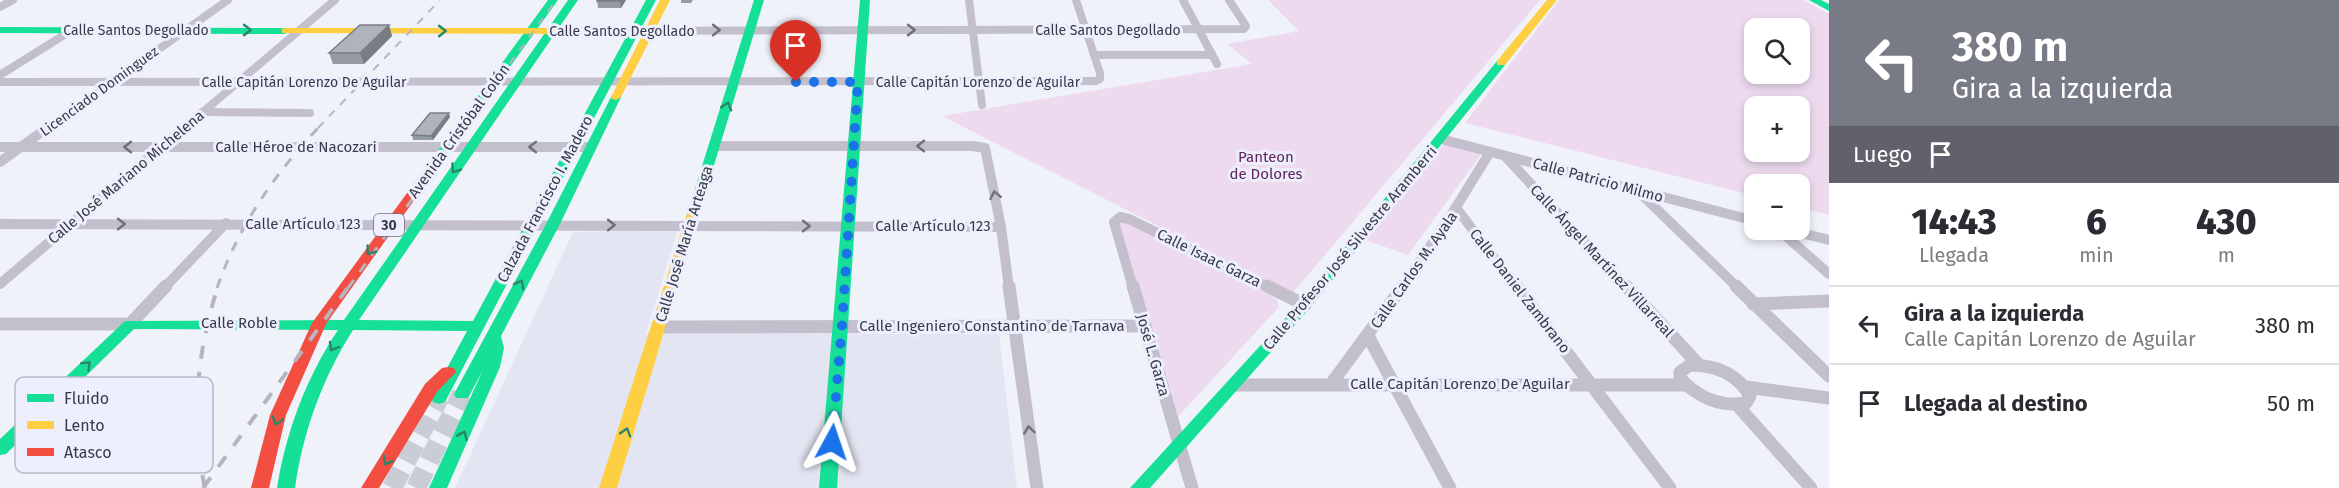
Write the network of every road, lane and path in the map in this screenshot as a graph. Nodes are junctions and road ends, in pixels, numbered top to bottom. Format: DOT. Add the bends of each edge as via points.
graph roads {
  1 [pos="13,0"];
  2 [pos="228,0"];
  3 [pos="335,0"];
  4 [pos="553,0"];
  5 [pos="573,0"];
  6 [pos="651,0"];
  7 [pos="665,0"];
  8 [pos="759,0"];
  9 [pos="866,0"];
  10 [pos="969,0"];
  11 [pos="1076,0"];
  12 [pos="1183,0"];
  13 [pos="1229,0"];
  14 [pos="1551,0"];
  15 [pos="1814,0"];
  16 [pos="0,7"];
  17 [pos="1829,8"];
  18 [pos="1199,29"];
  19 [pos="0,30"];
  20 [pos="72,30"];
  21 [pos="185,30"];
  22 [pos="300,30"];
  23 [pos="635,30"];
  24 [pos="650,30"];
  25 [pos="749,30"];
  26 [pos="862,30"];
  27 [pos="973,30"];
  28 [pos="1086,30"];
  29 [pos="531,31"];
  30 [pos="552,31"];
  31 [pos="1095,55"];
  32 [pos="1212,55"];
  33 [pos="1217,64"];
  34 [pos="0,75"];
  35 [pos="0,82"];
  36 [pos="112,82"];
  37 [pos="239,82"];
  38 [pos="494,82"];
  39 [pos="517,82"];
  40 [pos="608,82"];
  41 [pos="625,82"];
  42 [pos="734,82"];
  43 [pos="858,82"];
  44 [pos="978,82"];
  45 [pos="982,105"];
  46 [pos="202,112"];
  47 [pos="310,113"];
  48 [pos="1441,139"];
  49 [pos="714,146"];
  50 [pos="852,146"];
  51 [pos="0,147"];
  52 [pos="21,147"];
  53 [pos="160,147"];
  54 [pos="447,147"];
  55 [pos="471,147"];
  56 [pos="573,147"];
  57 [pos="591,147"];
  58 [pos="1490,152"];
  59 [pos="1505,156"];
  60 [pos="0,162"];
  61 [pos="1638,191"];
  62 [pos="1457,209"];
  63 [pos="1744,218"];
  64 [pos="1114,222"];
  65 [pos="0,224"];
  66 [pos="70,224"];
  67 [pos="226,224"];
  68 [pos="532,224"];
  69 [pos="553,224"];
  70 [pos="390,225"];
  71 [pos="416,225"];
  72 [pos="690,225"];
  73 [pos="848,226"];
  74 [pos="1001,227"];
  75 [pos="1810,235"];
  76 [pos="1790,240"];
  77 [pos="1829,240"];
  78 [pos="1829,274"];
  79 [pos="0,284"];
  80 [pos="1829,301"];
  81 [pos="1753,304"];
  82 [pos="1305,305"];
  83 [pos="319,323"];
  84 [pos="0,324"];
  85 [pos="130,324"];
  86 [pos="347,324"];
  87 [pos="477,326"];
  88 [pos="842,326"];
  89 [pos="1015,326"];
  90 [pos="1145,326"];
  91 [pos="659,327"];
  92 [pos="492,336"];
  93 [pos="1368,336"];
  94 [pos="457,363"];
  95 [pos="1699,365"];
  96 [pos="1829,376"];
  97 [pos="75,377"];
  98 [pos="1331,384"];
  99 [pos="1396,384"];
  100 [pos="1592,384"];
  101 [pos="1685,384"];
  102 [pos="1234,386"];
  103 [pos="1746,387"];
  104 [pos="462,394"];
  105 [pos="439,398"];
  106 [pos="1829,398"];
  107 [pos="1737,405"];
  108 [pos="15,435"];
  109 [pos="1180,445"];
  110 [pos="0,449"];
  111 [pos="288,466"];
  112 [pos="264,471"];
  113 [pos="260,488"];
  114 [pos="286,488"];
  115 [pos="370,488"];
  116 [pos="438,488"];
  117 [pos="608,488"];
  118 [pos="828,488"];
  119 [pos="1036,488"];
  120 [pos="1139,488"];
  121 [pos="1192,488"];
  122 [pos="1450,488"];
  123 [pos="1670,488"];
  124 [pos="1811,488"];
  1 -- 16 [label="street"];
  2 -- 21 [label="street, Licenciado Dominguez"];
  3 -- 22 [label="street, Calle José Mariano Michelena"];
  4 -- 29 [label="main road, Avenida Cristóbal Colón / 30"];
  5 -- 30 [label="main road, Avenida Cristóbal Colón / 30"];
  6 -- 23 [label="main road, Calzada Francisco I. Madero"];
  7 -- 24 [label="main road, Calzada Francisco I. Madero"];
  8 -- 25 [label="main road, Calle José María Arteaga"];
  9 -- 26 [label="main road"];
  10 -- 27 [label="street"];
  11 -- 28 [label="street"];
  12 -- 18 [label="street"];
  13 -- 18 [label="street, Calle Santos Degollado" via="1246,26 1244,29"];
  14 -- 48 [label="main road, Calle Profesor José Silvestre Aramberri"];
  15 -- 17 [label="main road"];
  18 -- 28 [label="street, Calle Santos Degollado"];
  18 -- 32 [label="street"];
  19 -- 20 [label="main road, Calle Santos Degollado"];
  20 -- 21 [label="main road, Calle Santos Degollado"];
  20 -- 34 [label="street"];
  21 -- 22 [label="main road, Calle Santos Degollado, one-way"];
  21 -- 36 [label="street, Licenciado Dominguez"];
  22 -- 29 [label="main road, Calle Santos Degollado, one-way"];
  22 -- 37 [label="street, Calle José Mariano Michelena"];
  23 -- 24 [label="street, Calle Santos Degollado"];
  23 -- 30 [label="street, Calle Santos Degollado"];
  23 -- 40 [label="main road, Calzada Francisco I. Madero"];
  24 -- 25 [label="street, Calle Santos Degollado, one-way"];
  24 -- 41 [label="main road, Calzada Francisco I. Madero"];
  25 -- 26 [label="street, Calle Santos Degollado"];
  25 -- 42 [label="main road, Calle José María Arteaga"];
  26 -- 27 [label="street, Calle Santos Degollado, one-way"];
  26 -- 43 [label="main road"];
  27 -- 28 [label="street, Calle Santos Degollado"];
  27 -- 44 [label="street"];
  28 -- 31 [label="street"];
  29 -- 30 [label="main road, Calle Santos Degollado"];
  29 -- 38 [label="main road, Avenida Cristóbal Colón / 30"];
  30 -- 39 [label="main road, Avenida Cristóbal Colón / 30"];
  31 -- 32 [label="street"];
  31 -- 44 [label="street, Calle Capitán Lorenzo de Aguilar" via="1101,76 1096,81"];
  32 -- 33 [label="street"];
  35 -- 36 [label="street, Calle Capitán Lorenzo De Aguilar"];
  36 -- 37 [label="street, Calle Capitán Lorenzo De Aguilar"];
  36 -- 52 [label="street, Licenciado Dominguez"];
  37 -- 38 [label="street, Calle Capitán Lorenzo De Aguilar"];
  37 -- 46 [label="street, Calle José Mariano Michelena"];
  38 -- 39 [label="street, Calle Capitán Lorenzo De Aguilar"];
  38 -- 54 [label="main road, Avenida Cristóbal Colón / 30"];
  39 -- 40 [label="street, Calle Capitán Lorenzo De Aguilar"];
  39 -- 55 [label="main road, Avenida Cristóbal Colón / 30"];
  40 -- 41 [label="street, Calle Capitán Lorenzo de Aguilar"];
  40 -- 56 [label="main road, Calzada Francisco I. Madero"];
  41 -- 42 [label="street, Calle Capitán Lorenzo de Aguilar"];
  41 -- 57 [label="main road, Calzada Francisco I. Madero"];
  42 -- 43 [label="street, Calle Capitán Lorenzo de Aguilar"];
  49 -- 42 [label="main road, Calle José María Arteaga, one-way"];
  43 -- 44 [label="street, Calle Capitán Lorenzo de Aguilar"];
  43 -- 50 [label="main road"];
  44 -- 45 [label="street"];
  46 -- 47 [label="street"];
  46 -- 53 [label="street, Calle José Mariano Michelena"];
  48 -- 58 [label="street, Calle Patricio Milmo"];
  48 -- 82 [label="main road, Calle Profesor José Silvestre Aramberri"];
  49 -- 50 [label="street"];
  49 -- 72 [label="main road, Calle José María Arteaga"];
  50 -- 73 [label="main road"];
  74 -- 50 [label="street, one-way" via="987,152 979,146"];
  51 -- 52 [label="street, Calle Héroe de Nacozari"];
  53 -- 52 [label="street, Calle Héroe de Nacozari, one-way"];
  52 -- 60 [label="street, Licenciado Dominguez"];
  53 -- 54 [label="street, Calle Héroe de Nacozari"];
  53 -- 66 [label="street, Calle José Mariano Michelena"];
  54 -- 55 [label="street, Calle Héroe de Nacozari"];
  54 -- 70 [label="main road, Avenida Cristóbal Colón / 30"];
  56 -- 55 [label="street, Calle Héroe de Nacozari, one-way"];
  55 -- 71 [label="main road, Avenida Cristóbal Colón / 30, one-way"];
  56 -- 57 [label="street, Calle Héroe de Nacozari"];
  56 -- 68 [label="main road, Calzada Francisco I. Madero"];
  57 -- 69 [label="main road, Calzada Francisco I. Madero"];
  58 -- 59 [label="street, Calle Patricio Milmo"];
  58 -- 62 [label="street, Calle Carlos M. Ayala"];
  59 -- 61 [label="street, Calle Patricio Milmo"];
  59 -- 95 [label="street, Calle Ángel Martínez Villarreal"];
  61 -- 63 [label="street, Calle Patricio Milmo"];
  61 -- 81 [label="street"];
  62 -- 93 [label="street, Calle Carlos M. Ayala"];
  62 -- 100 [label="street, Calle Daniel Zambrano"];
  64 -- 82 [label="street, Calle Isaac Garza" via="1129,219"];
  64 -- 90 [label="street, José L. Garza"];
  65 -- 66 [label="street, Calle Artículo 123"];
  66 -- 67 [label="street, Calle Artículo 123, one-way"];
  66 -- 79 [label="street, Calle José Mariano Michelena"];
  67 -- 70 [label="street, Calle Artículo 123"];
  67 -- 85 [label="street"];
  68 -- 69 [label="street, Calle Artículo 123"];
  68 -- 71 [label="street, Calle Artículo 123"];
  68 -- 87 [label="main road, Calzada Francisco I. Madero"];
  69 -- 72 [label="street, Calle Artículo 123, one-way"];
  92 -- 69 [label="main road, Calzada Francisco I. Madero, one-way"];
  70 -- 71 [label="street, Calle Artículo 123"];
  70 -- 83 [label="main road, Avenida Cristóbal Colón / 30, one-way"];
  71 -- 86 [label="main road, Avenida Cristóbal Colón / 30"];
  72 -- 73 [label="street, Calle Artículo 123, one-way"];
  72 -- 91 [label="main road, Calle José María Arteaga"];
  73 -- 74 [label="street, Calle Artículo 123"];
  73 -- 88 [label="main road"];
  74 -- 89 [label="street"];
  75 -- 77 [label="street"];
  76 -- 78 [label="street"];
  80 -- 81 [label="street"];
  81 -- 96 [label="street"];
  82 -- 102 [label="main road, Calle Profesor José Silvestre Aramberri"];
  83 -- 85 [label="main road, Calle Roble"];
  83 -- 86 [label="main road, Calle Roble"];
  83 -- 112 [label="main road, Avenida Cristóbal Colón / 30, one-way" via="278,415"];
  84 -- 85 [label="street, Calle Roble"];
  97 -- 85 [label="main road, one-way"];
  86 -- 87 [label="main road, Calle Roble"];
  86 -- 111 [label="main road, Avenida Cristóbal Colón / 30, one-way" via="303,411"];
  87 -- 94 [label="main road, Calzada Francisco I. Madero"];
  88 -- 89 [label="street, Calle Ingeniero Constantino de Tarnava"];
  88 -- 91 [label="street, Calle Ingeniero Constantino de Tarnava"];
  88 -- 118 [label="main road"];
  89 -- 90 [label="street, Calle Ingeniero Constantino de Tarnava"];
  119 -- 89 [label="street, one-way"];
  90 -- 109 [label="street, José L. Garza"];
  117 -- 91 [label="main road, Calle José María Arteaga, one-way"];
  92 -- 104 [label="main road, Calzada Francisco I. Madero"];
  116 -- 92 [label="main road, one-way" via="492,367 496,348"];
  93 -- 98 [label="street, Calle Carlos M. Ayala"];
  93 -- 99 [label="street"];
  94 -- 105 [label="main road, Calzada Francisco I. Madero"];
  94 -- 115 [label="main road, one-way" via="431,388"];
  95 -- 101 [label="street" via="1684,367 1680,372"];
  95 -- 103 [label="street" via="1721,369"];
  98 -- 99 [label="street, Calle Capitán Lorenzo De Aguilar"];
  98 -- 102 [label="street, Calle Capitán Lorenzo De Aguilar"];
  99 -- 100 [label="street, Calle Capitán Lorenzo De Aguilar"];
  99 -- 122 [label="street"];
  100 -- 101 [label="street, Calle Capitán Lorenzo De Aguilar"];
  100 -- 123 [label="street, Calle Daniel Zambrano"];
  101 -- 107 [label="street" via="1713,401"];
  102 -- 109 [label="main road, Calle Profesor José Silvestre Aramberri"];
  103 -- 106 [label="street"];
  103 -- 107 [label="street" via="1750,396 1746,403"];
  107 -- 124 [label="street"];
  110 -- 108 [label="main road, one-way"];
  109 -- 120 [label="main road, Calle Profesor José Silvestre Aramberri"];
  109 -- 121 [label="street, José L. Garza"];
  111 -- 112 [label="main road"];
  111 -- 114 [label="main road, Avenida Cristóbal Colón / 30"];
  112 -- 113 [label="main road, Avenida Cristóbal Colón / 30"];
}
